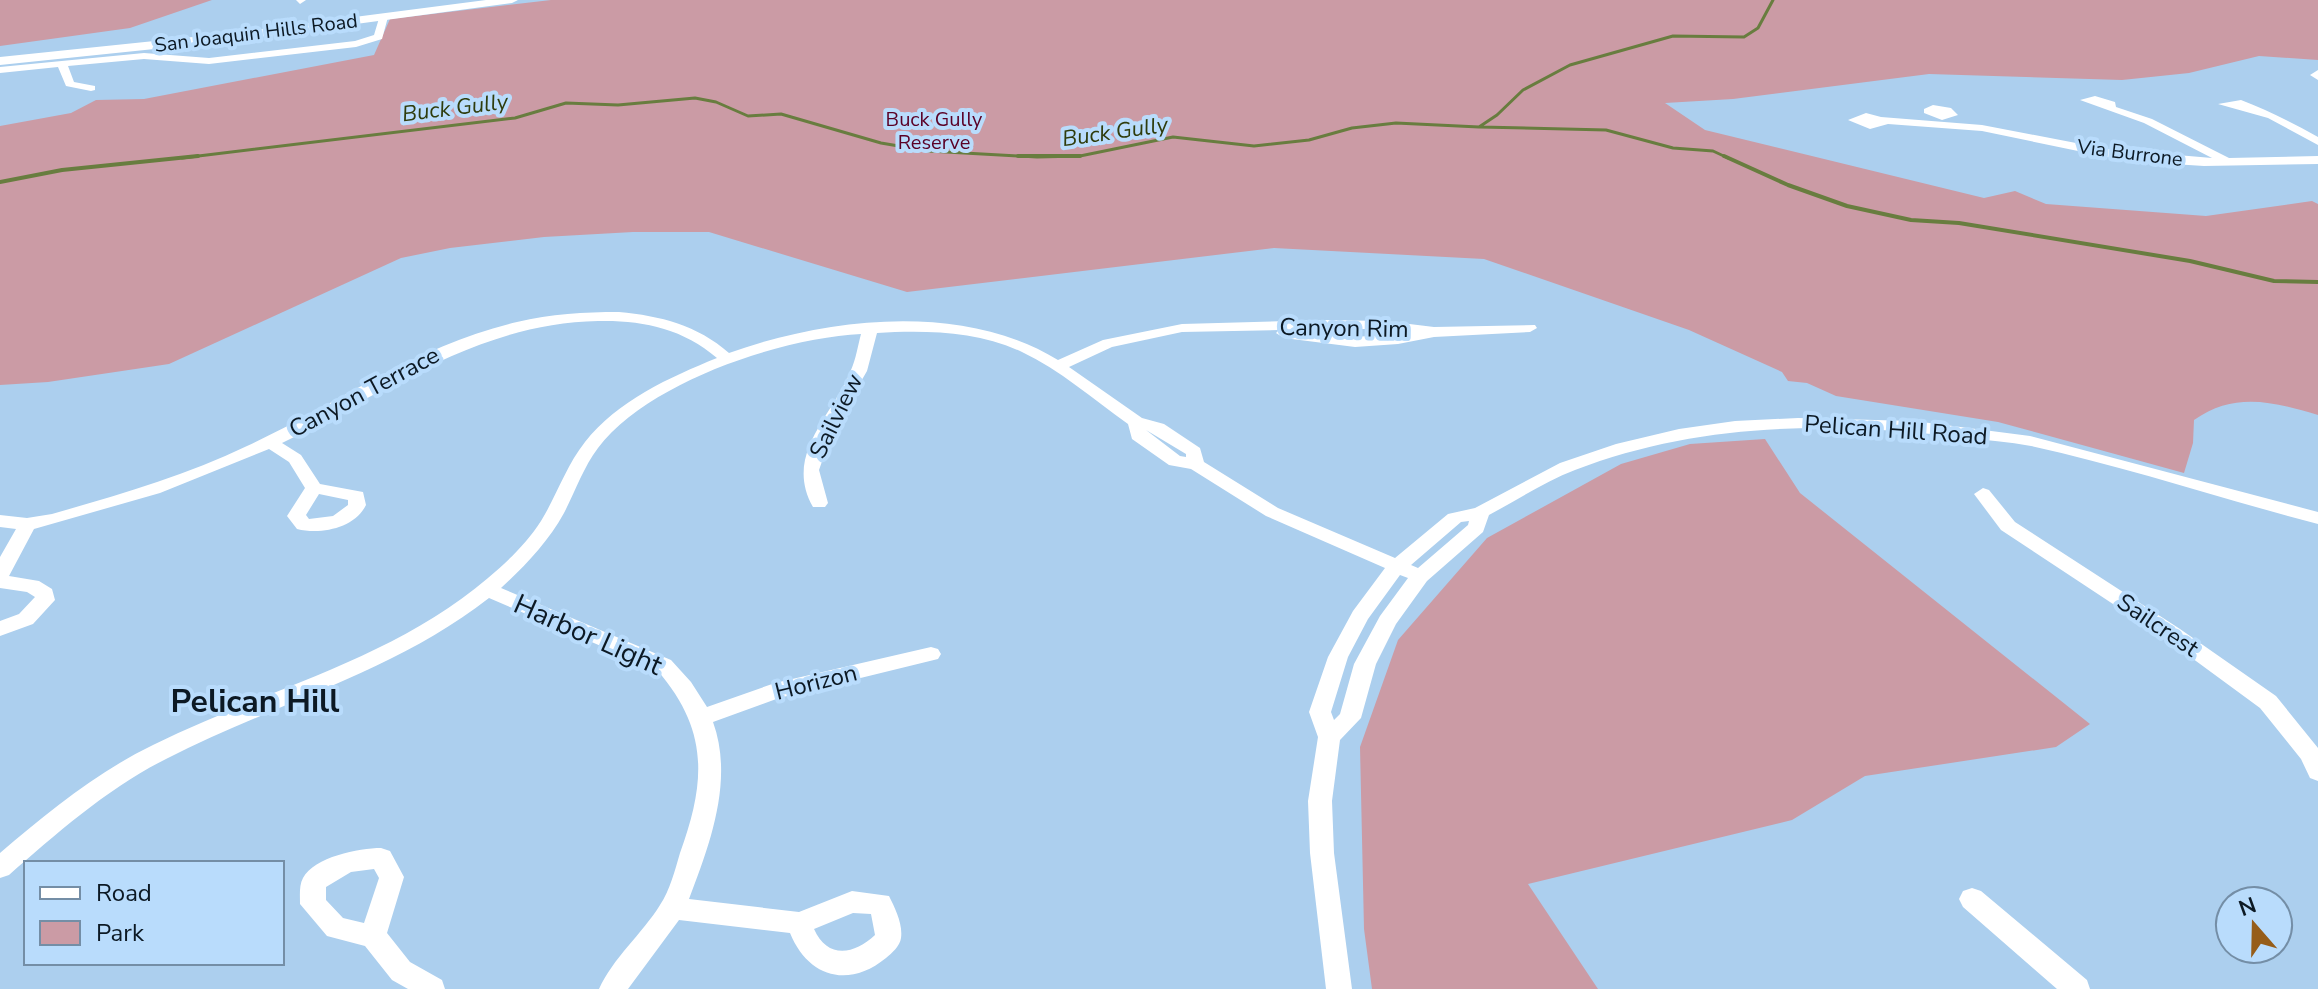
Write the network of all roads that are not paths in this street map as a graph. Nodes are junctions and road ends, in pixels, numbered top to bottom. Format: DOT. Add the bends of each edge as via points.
graph roads {
  1 [pos="472,0"];
  2 [pos="512,0"];
  3 [pos="386,10"];
  4 [pos="0,58"];
  5 [pos="209,61"];
  6 [pos="62,64"];
  7 [pos="0,70"];
  8 [pos="185,75"];
  9 [pos="91,88"];
  10 [pos="2110,107"];
  11 [pos="2250,109"];
  12 [pos="1880,120"];
  13 [pos="2318,142"];
  14 [pos="2318,160"];
  15 [pos="2227,162"];
  16 [pos="1530,328"];
  17 [pos="870,329"];
  18 [pos="728,360"];
  19 [pos="1056,367"];
  20 [pos="270,442"];
  21 [pos="314,488"];
  22 [pos="1983,494"];
  23 [pos="819,503"];
  24 [pos="1481,512"];
  25 [pos="2318,518"];
  26 [pos="0,521"];
  27 [pos="28,524"];
  28 [pos="1396,567"];
  29 [pos="0,574"];
  30 [pos="1420,576"];
  31 [pos="0,581"];
  32 [pos="488,590"];
  33 [pos="0,629"];
  34 [pos="931,654"];
  35 [pos="703,717"];
  36 [pos="1329,737"];
  37 [pos="2318,772"];
  38 [pos="0,868"];
  39 [pos="1972,899"];
  40 [pos="672,908"];
  41 [pos="799,923"];
  42 [pos="373,936"];
  43 [pos="432,989"];
  44 [pos="612,989"];
  45 [pos="1339,989"];
  46 [pos="2077,989"];
  1 -- 3 [label="main road, San Joaquin Hills Road"];
  2 -- 3 [label="main road, San Joaquin Hills Road"];
  3 -- 4 [label="main road, San Joaquin Hills Road"];
  3 -- 5 [label="street" via="379,37 370,41"];
  5 -- 6 [label="street" via="144,56"];
  5 -- 8 [label="street"];
  6 -- 7 [label="street"];
  6 -- 9 [label="street" via="70,84"];
  10 -- 15 [label="street" via="2160,126"];
  11 -- 13 [label="street" via="2295,126"];
  12 -- 15 [label="street, Via Burrone" via="1943,120 2107,153"];
  14 -- 15 [label="street, Via Burrone"];
  16 -- 19 [label="street, Canyon Rim" via="1355,342 1254,327 1182,328 1108,343"];
  17 -- 18 [label="street" via="779,342"];
  17 -- 19 [label="street" via="966,333 1013,343"];
  17 -- 23 [label="street, Sailview" via="859,371 825,430 810,470"];
  18 -- 20 [label="street, Canyon Terrace" via="703,336 654,319 603,315 542,320 445,349"];
  18 -- 32 [label="street" via="634,406 597,438 542,534"];
  19 -- 28 [label="street" via="1137,429 1158,428 1194,452 1196,464 1272,512"];
  20 -- 21 [label="street" via="295,459"];
  20 -- 27 [label="street, Canyon Terrace" via="129,497"];
  22 -- 37 [label="street, Sailcrest" via="2008,526 2268,702 2311,755"];
  24 -- 25 [label="street, Pelican Hill Road" via="1566,467 1665,438 1735,426 1851,423 2030,441"];
  24 -- 28 [label="street, Pelican Hill Road" via="1455,518"];
  24 -- 30 [label="street, Pelican Hill Road" via="1476,528"];
  26 -- 27 [label="street, Canyon Terrace"];
  27 -- 29 [label="street"];
  28 -- 30 [label="street"];
  28 -- 36 [label="street, Pelican Hill Road" via="1338,657 1320,712"];
  30 -- 36 [label="street, Pelican Hill Road" via="1387,621 1365,664 1350,718"];
  31 -- 33 [label="street" via="32,586 45,594 45,600 26,619"];
  32 -- 35 [label="street, Harbor Light" via="664,665"];
  32 -- 38 [label="street" via="373,661 262,704 147,758 45,828"];
  34 -- 35 [label="street, Horizon" via="775,691"];
  35 -- 40 [label="street, Harbor Light" via="711,757 705,821"];
  36 -- 45 [label="street, Pelican Hill Road" via="1320,801"];
  39 -- 46 [label="street"];
  40 -- 41 [label="street"];
  40 -- 44 [label="street, Harbor Light"];
  42 -- 43 [label="street" via="401,971"];
}
